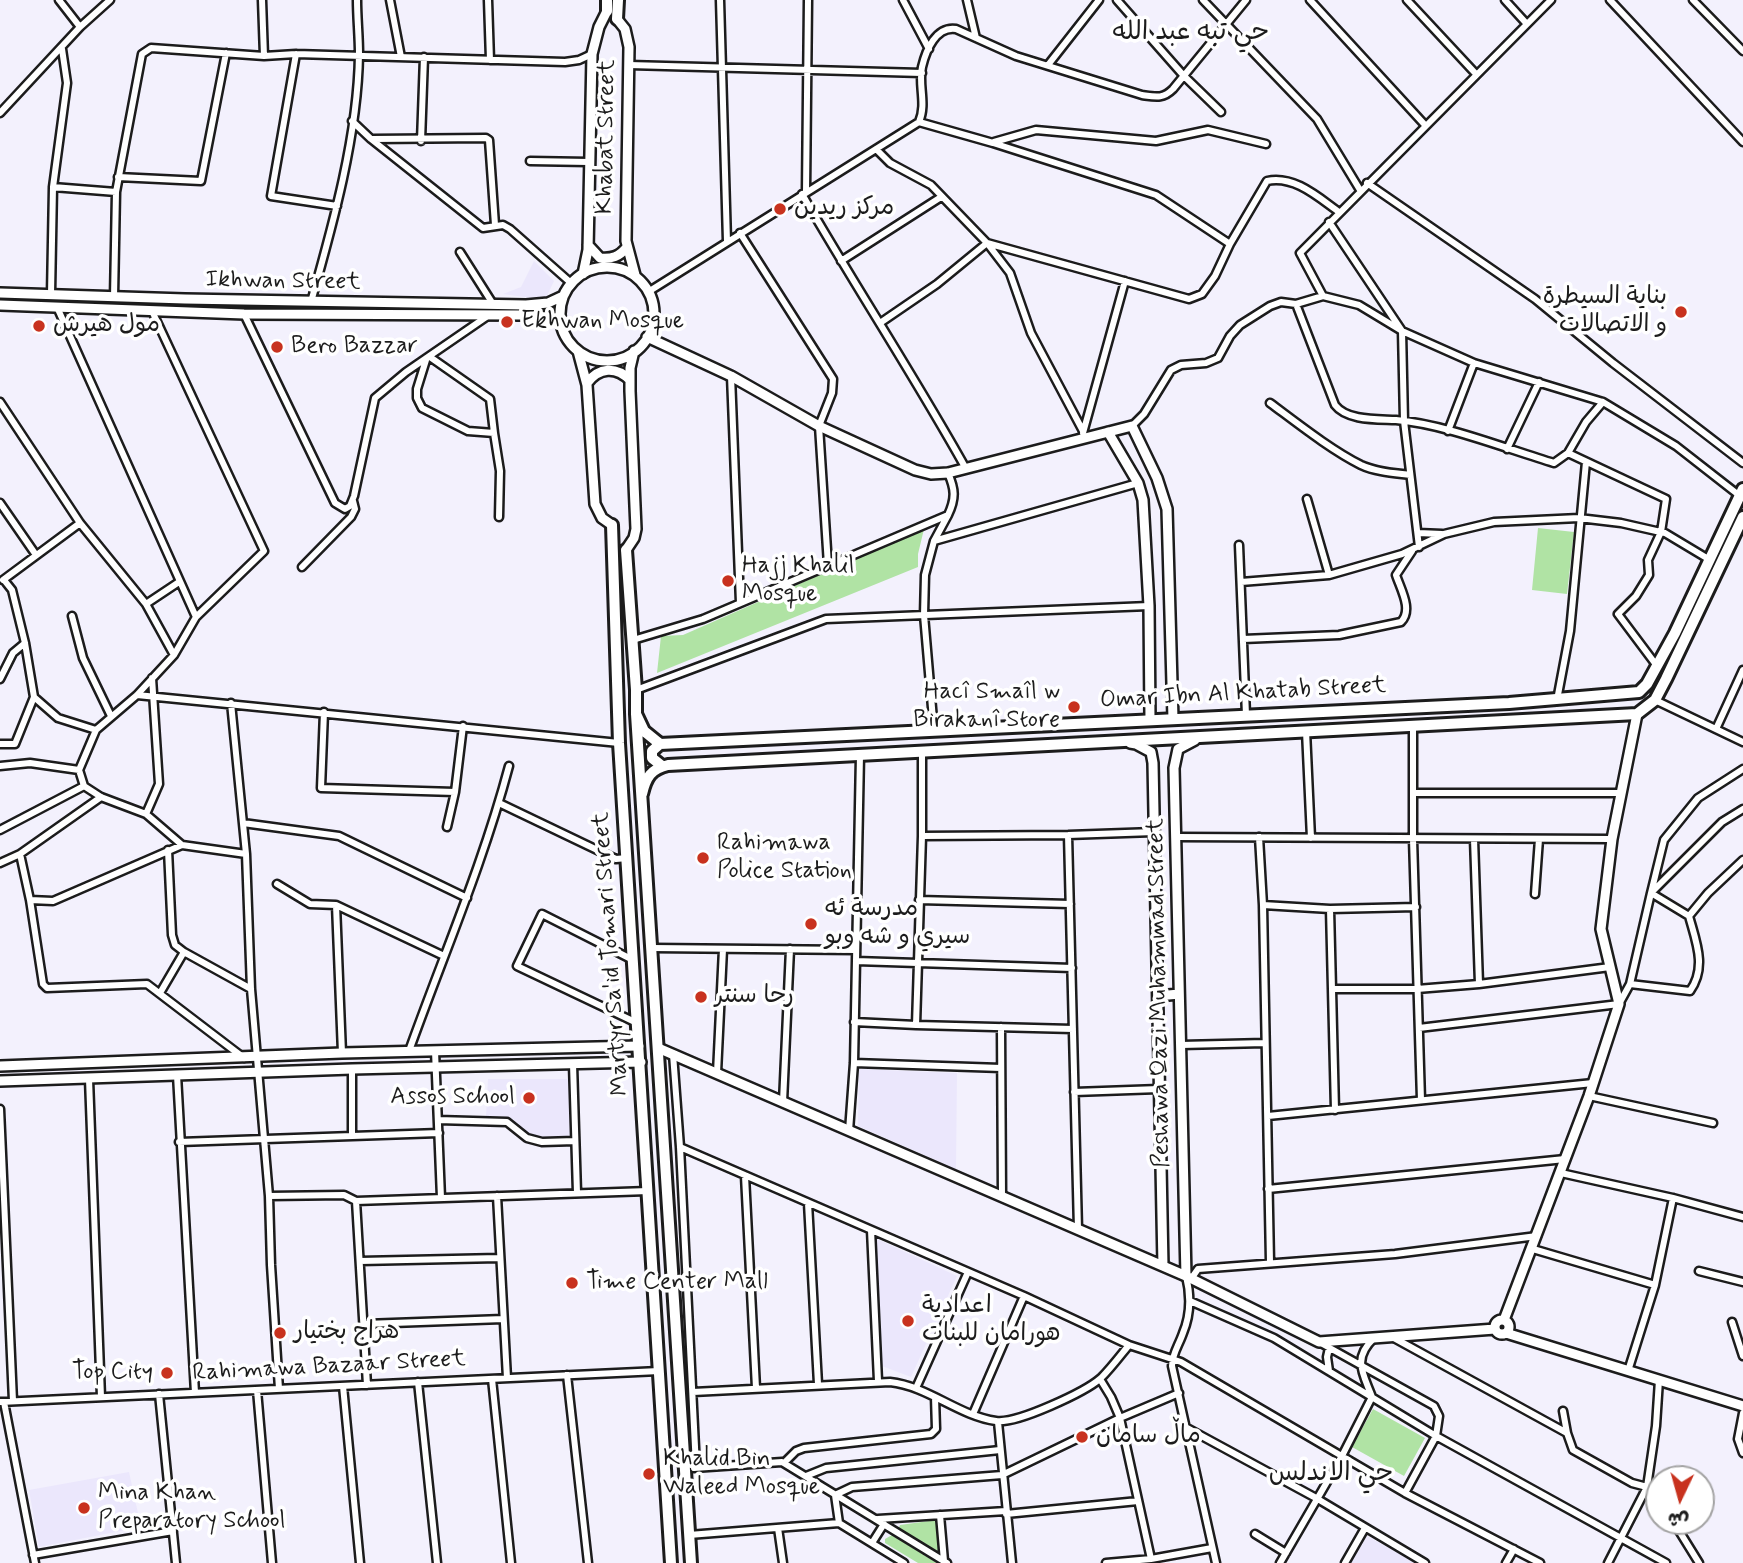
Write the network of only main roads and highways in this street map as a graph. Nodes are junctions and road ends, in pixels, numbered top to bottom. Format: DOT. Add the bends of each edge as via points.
graph roads {
  1 [pos="618,0"];
  2 [pos="607,5"];
  3 [pos="617,19"];
  4 [pos="588,244"];
  5 [pos="626,247"];
  6 [pos="583,274"];
  7 [pos="635,276"];
  8 [pos="0,293"];
  9 [pos="563,296"];
  10 [pos="185,299"];
  11 [pos="542,304"];
  12 [pos="0,305"];
  13 [pos="185,312"];
  14 [pos="545,317"];
  15 [pos="561,323"];
  16 [pos="648,337"];
  17 [pos="578,351"];
  18 [pos="635,351"];
  19 [pos="630,380"];
  20 [pos="587,383"];
  21 [pos="1108,432"];
  22 [pos="1741,492"];
  23 [pos="1742,521"];
  24 [pos="612,524"];
  25 [pos="626,550"];
  26 [pos="1455,705"];
  27 [pos="1364,709"];
  28 [pos="636,714"];
  29 [pos="1637,714"];
  30 [pos="1173,719"];
  31 [pos="1150,720"];
  32 [pos="1456,724"];
  33 [pos="1000,727"];
  34 [pos="1366,728"];
  35 [pos="1214,736"];
  36 [pos="770,739"];
  37 [pos="1118,741"];
  38 [pos="660,744"];
  39 [pos="1001,748"];
  40 [pos="772,760"];
  41 [pos="662,766"];
  42 [pos="642,794"];
  43 [pos="650,909"];
  44 [pos="630,910"];
  45 [pos="632,937"];
  46 [pos="652,943"];
  47 [pos="1179,995"];
  48 [pos="1158,996"];
  49 [pos="639,1046"];
  50 [pos="624,1047"];
  51 [pos="659,1048"];
  52 [pos="641,1062"];
  53 [pos="626,1063"];
  54 [pos="0,1066"];
  55 [pos="0,1081"];
  56 [pos="1163,1266"];
  57 [pos="1189,1278"];
  58 [pos="1504,1320"];
  59 [pos="1494,1329"];
  60 [pos="1506,1333"];
  61 [pos="1743,1406"];
  62 [pos="671,1563"];
  63 [pos="691,1563"];
  1 -- 3 [label="main road, Khabat Street"];
  2 -- 4 [label="main road, Khabat Street" via="592,54"];
  3 -- 5 [label="main road, Khabat Street" via="627,34 629,65"];
  4 -- 5 [label="main road" via="600,258 610,259"];
  4 -- 6 [label="main road, Khabat Street"];
  5 -- 7 [label="main road, Khabat Street"];
  6 -- 7 [label="main road" via="612,267"];
  6 -- 9 [label="main road"];
  7 -- 16 [label="main road" via="648,292 654,310"];
  8 -- 10 [label="main road, Ikhwan Street"];
  9 -- 11 [label="main road, Ikhwan Street"];
  9 -- 15 [label="main road"];
  10 -- 11 [label="main road, Ikhwan Street"];
  10 -- 13 [label="main road"];
  11 -- 14 [label="main road" via="548,311"];
  12 -- 13 [label="main road, Ikhwan Street"];
  13 -- 14 [label="main road, Ikhwan Street"];
  14 -- 15 [label="main road, Ikhwan Street"];
  15 -- 17 [label="main road"];
  16 -- 18 [label="main road"];
  16 -- 21 [label="main road" via="731,376 819,426 931,474"];
  17 -- 18 [label="main road" via="612,360"];
  17 -- 20 [label="main road, Martyr Sa'id Tomari Street"];
  18 -- 19 [label="main road, Martyr Sa'id Tomari Street"];
  19 -- 20 [label="main road" via="608,369"];
  19 -- 25 [label="main road, Martyr Sa'id Tomari Street" via="636,524"];
  20 -- 24 [label="main road, Martyr Sa'id Tomari Street" via="595,504 602,518"];
  21 -- 30 [label="main road" via="1132,426 1167,509"];
  21 -- 31 [label="main road" via="1139,483 1143,500"];
  22 -- 26 [label="main road, Omar Ibn Al Khatab Street" via="1657,667 1639,692"];
  23 -- 29 [label="main road" via="1655,700"];
  24 -- 44 [label="main road, Martyr Sa'id Tomari Street"];
  25 -- 28 [label="main road, Martyr Sa'id Tomari Street"];
  26 -- 27 [label="main road, Omar Ibn Al Khatab Street"];
  26 -- 32 [label="main road"];
  27 -- 30 [label="main road, Omar Ibn Al Khatab Street"];
  27 -- 34 [label="main road"];
  28 -- 38 [label="main road" via="644,732"];
  28 -- 42 [label="main road, Martyr Sa'id Tomari Street"];
  29 -- 32 [label="main road, Omar Ibn Al Khatab Street"];
  29 -- 58 [label="main road" via="1612,839 1601,929 1619,1004 1590,1096"];
  30 -- 31 [label="main road, Omar Ibn Al Khatab Street"];
  31 -- 33 [label="main road, Omar Ibn Al Khatab Street"];
  32 -- 34 [label="main road, Omar Ibn Al Khatab Street"];
  33 -- 36 [label="main road, Omar Ibn Al Khatab Street"];
  33 -- 39 [label="main road"];
  34 -- 35 [label="main road, Omar Ibn Al Khatab Street"];
  35 -- 37 [label="main road, Omar Ibn Al Khatab Street"];
  35 -- 47 [label="main road, Peshawa Qazi Muhammad Street" via="1187,743 1175,754"];
  36 -- 38 [label="main road, Omar Ibn Al Khatab Street"];
  36 -- 40 [label="main road"];
  37 -- 39 [label="main road, Omar Ibn Al Khatab Street"];
  37 -- 48 [label="main road, Peshawa Qazi Muhammad Street" via="1151,752 1153,763"];
  38 -- 41 [label="main road" via="652,758"];
  39 -- 40 [label="main road, Omar Ibn Al Khatab Street"];
  40 -- 41 [label="main road, Omar Ibn Al Khatab Street"];
  41 -- 42 [label="main road" via="647,778"];
  42 -- 43 [label="main road, Martyr Sa'id Tomari Street"];
  43 -- 44 [label="main road" via="644,919"];
  43 -- 46 [label="main road, Martyr Sa'id Tomari Street"];
  44 -- 45 [label="main road, Martyr Sa'id Tomari Street"];
  45 -- 46 [label="main road" via="643,928"];
  45 -- 49 [label="main road, Martyr Sa'id Tomari Street"];
  46 -- 51 [label="main road, Martyr Sa'id Tomari Street"];
  47 -- 48 [label="main road"];
  47 -- 57 [label="main road, Peshawa Qazi Muhammad Street"];
  48 -- 56 [label="main road, Peshawa Qazi Muhammad Street"];
  49 -- 50 [label="main road"];
  49 -- 52 [label="main road, Martyr Sa'id Tomari Street"];
  50 -- 53 [label="main road"];
  50 -- 54 [label="main road"];
  51 -- 56 [label="main road"];
  51 -- 63 [label="main road, Martyr Sa'id Tomari Street" via="690,1468"];
  52 -- 53 [label="main road"];
  52 -- 62 [label="main road, Martyr Sa'id Tomari Street"];
  53 -- 55 [label="main road"];
  56 -- 57 [label="main road"];
  57 -- 59 [label="main road" via="1319,1342"];
  58 -- 59 [label="main road"];
  58 -- 60 [label="main road"];
  59 -- 60 [label="main road"];
  60 -- 61 [label="main road"];
}
